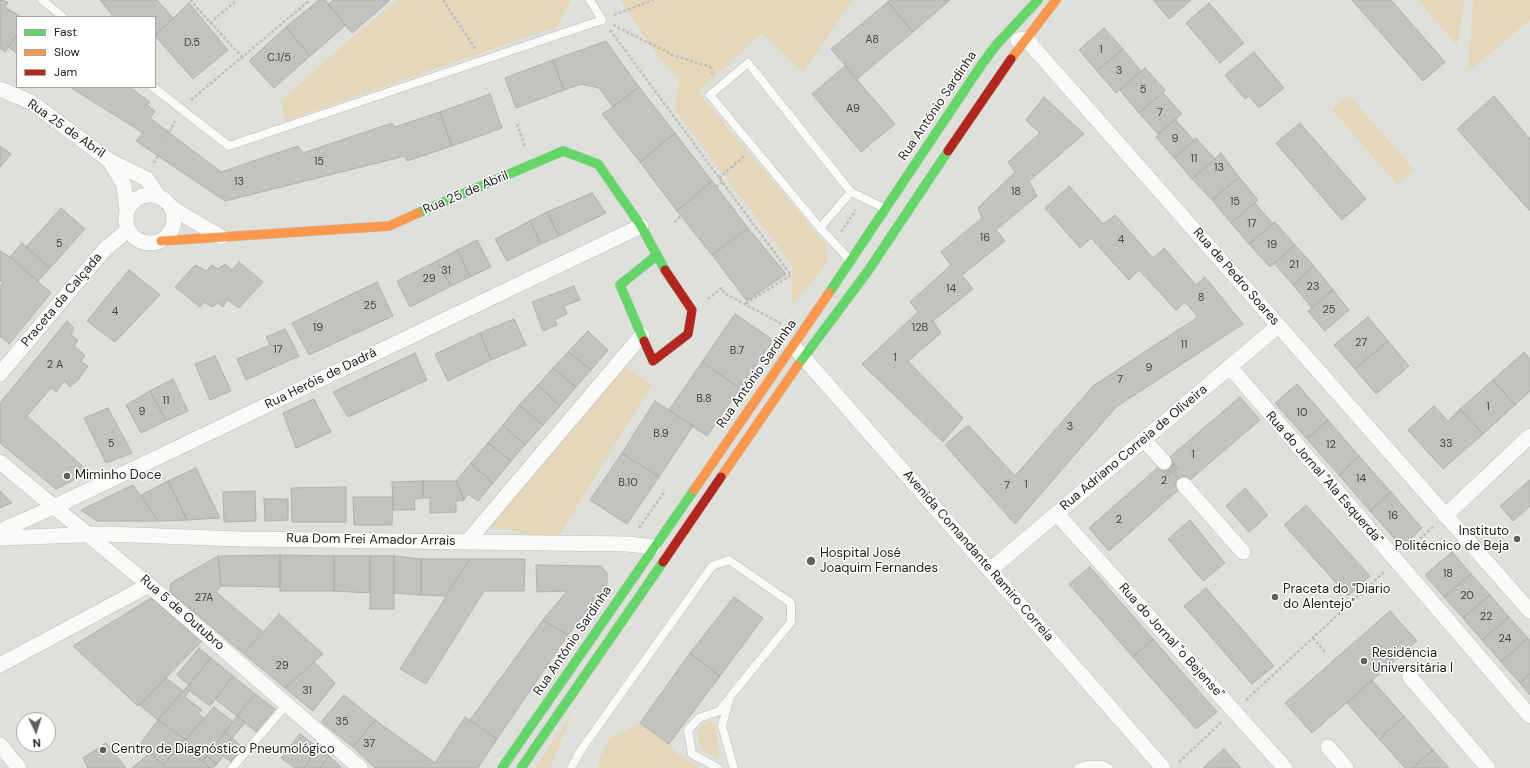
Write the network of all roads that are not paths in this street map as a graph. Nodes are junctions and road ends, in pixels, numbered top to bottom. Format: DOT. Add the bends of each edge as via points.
graph roads {
  1 [pos="42,0"];
  2 [pos="590,0"];
  3 [pos="1038,0"];
  4 [pos="1056,0"];
  5 [pos="63,16"];
  6 [pos="1026,39"];
  7 [pos="997,44"];
  8 [pos="154,88"];
  9 [pos="0,89"];
  10 [pos="110,161"];
  11 [pos="851,192"];
  12 [pos="158,196"];
  13 [pos="172,208"];
  14 [pos="885,208"];
  15 [pos="127,211"];
  16 [pos="641,226"];
  17 [pos="820,228"];
  18 [pos="128,230"];
  19 [pos="220,237"];
  20 [pos="161,241"];
  21 [pos="657,255"];
  22 [pos="851,261"];
  23 [pos="1278,326"];
  24 [pos="642,335"];
  25 [pos="792,344"];
  26 [pos="803,357"];
  27 [pos="1230,367"];
  28 [pos="0,374"];
  29 [pos="1530,436"];
  30 [pos="1144,440"];
  31 [pos="0,462"];
  32 [pos="1164,462"];
  33 [pos="1184,485"];
  34 [pos="54,507"];
  35 [pos="1057,514"];
  36 [pos="1445,516"];
  37 [pos="0,531"];
  38 [pos="89,534"];
  39 [pos="0,538"];
  40 [pos="467,542"];
  41 [pos="653,547"];
  42 [pos="1243,552"];
  43 [pos="990,570"];
  44 [pos="149,585"];
  45 [pos="1530,611"];
  46 [pos="0,665"];
  47 [pos="1410,677"];
  48 [pos="730,697"];
  49 [pos="287,704"];
  50 [pos="1530,716"];
  51 [pos="0,745"];
  52 [pos="1328,747"];
  53 [pos="19,768"];
  54 [pos="232,768"];
  55 [pos="360,768"];
  56 [pos="502,768"];
  57 [pos="521,768"];
  58 [pos="571,768"];
  59 [pos="718,768"];
  60 [pos="734,768"];
  61 [pos="1078,768"];
  62 [pos="1109,768"];
  63 [pos="1162,768"];
  64 [pos="1285,768"];
  65 [pos="1346,768"];
  66 [pos="1488,768"];
  1 -- 5 [label="lane"];
  2 -- 8 [label="lane" via="602,20 229,146"];
  3 -- 7 [label="main road, Rua António Sardinha"];
  4 -- 6 [label="main road"];
  6 -- 7 [label="street"];
  6 -- 23 [label="street, Rua de Pedro Soares"];
  6 -- 26 [label="main road" via="868,271"];
  7 -- 14 [label="main road, Rua António Sardinha"];
  9 -- 10 [label="street, Rua 25 de Abril" via="32,102"];
  10 -- 12 [label="street, Rua 25 de Abril" via="147,179"];
  10 -- 15 [label="street, Rua 25 de Abril" via="124,185"];
  11 -- 14 [label="lane"];
  11 -- 17 [label="lane"];
  11 -- 17 [label="lane" via="748,63 710,95"];
  12 -- 13 [label="street" via="166,200"];
  12 -- 15 [label="street" via="139,197"];
  13 -- 19 [label="street"];
  13 -- 20 [label="street" via="173,226 169,235"];
  14 -- 22 [label="main road, Rua António Sardinha"];
  15 -- 18 [label="street"];
  16 -- 19 [label="main road, Rua 25 de Abril" via="598,164 563,151 389,226"];
  16 -- 21 [label="main road, Rua 25 de Abril"];
  16 -- 34 [label="street, Rua Heróis de Dadrá"];
  17 -- 22 [label="lane"];
  18 -- 20 [label="street" via="134,238 143,242"];
  18 -- 28 [label="street, Praceta da Calçada" via="105,249"];
  19 -- 20 [label="main road, Rua 25 de Abril"];
  21 -- 24 [label="main road, Rua 25 de Abril" via="620,285"];
  21 -- 24 [label="main road, Rua 25 de Abril" via="692,310 688,334 653,361"];
  22 -- 25 [label="main road, Rua António Sardinha"];
  23 -- 27 [label="street, Rua Adriano Correia de Oliveira"];
  23 -- 36 [label="street, Rua de Pedro Soares"];
  24 -- 40 [label="street"];
  25 -- 26 [label="street, Avenida Comandante Ramiro Correia"];
  25 -- 41 [label="main road, Rua António Sardinha"];
  26 -- 43 [label="street, Avenida Comandante Ramiro Correia"];
  26 -- 57 [label="main road"];
  27 -- 30 [label="street, Rua Adriano Correia de Oliveira"];
  27 -- 50 [label="street, Rua do Jornal \"Ala Esquerda\""];
  29 -- 36 [label="street"];
  30 -- 32 [label="street"];
  30 -- 35 [label="street, Rua Adriano Correia de Oliveira"];
  31 -- 34 [label="street, Rua 5 de Outubro"];
  33 -- 42 [label="street"];
  34 -- 37 [label="street, Rua Heróis de Dadrá"];
  34 -- 38 [label="street, Rua 5 de Outubro"];
  35 -- 43 [label="street, Rua Adriano Correia de Oliveira"];
  35 -- 64 [label="street, Rua do Jornal \"o Bejense\""];
  36 -- 45 [label="street, Rua de Pedro Soares"];
  38 -- 39 [label="street, Rua Dom Frei Amador Arrais"];
  38 -- 40 [label="street, Rua Dom Frei Amador Arrais"];
  38 -- 44 [label="street, Rua 5 de Outubro"];
  40 -- 41 [label="street, Rua Dom Frei Amador Arrais" via="628,544"];
  41 -- 56 [label="main road, Rua António Sardinha"];
  43 -- 63 [label="street, Avenida Comandante Ramiro Correia"];
  44 -- 46 [label="street"];
  44 -- 49 [label="street, Rua 5 de Outubro"];
  47 -- 66 [label="street"];
  48 -- 58 [label="lane" via="791,622 791,604 729,560 712,566 580,750"];
  48 -- 59 [label="lane" via="719,711 699,718 688,730 692,754"];
  48 -- 60 [label="lane" via="722,726"];
  49 -- 54 [label="lane"];
  49 -- 55 [label="street, Rua 5 de Outubro"];
  51 -- 53 [label="street"];
  52 -- 65 [label="street"];
  61 -- 62 [label="lane" via="1103,764"];
}
